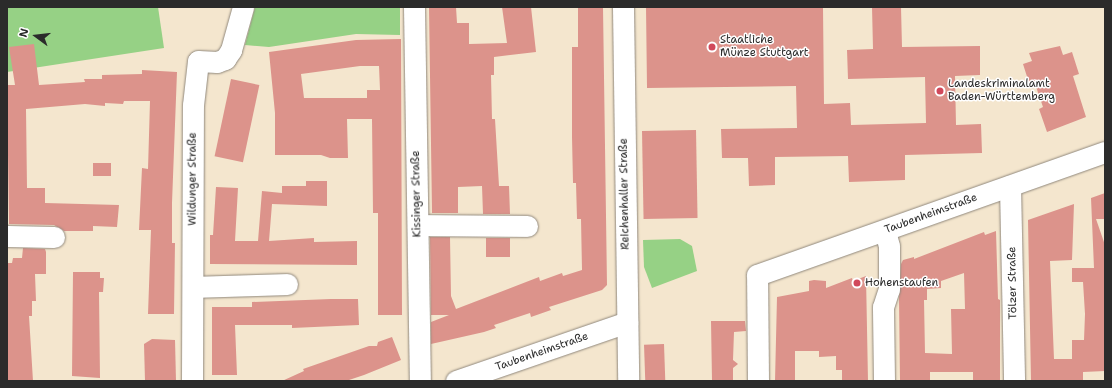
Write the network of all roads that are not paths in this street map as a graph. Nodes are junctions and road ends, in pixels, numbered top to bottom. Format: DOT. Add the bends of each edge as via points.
graph roads {
  1 [pos="243,7"];
  2 [pos="414,7"];
  3 [pos="623,7"];
  4 [pos="1105,152"];
  5 [pos="1010,186"];
  6 [pos="418,225"];
  7 [pos="527,226"];
  8 [pos="885,230"];
  9 [pos="7,236"];
  10 [pos="54,238"];
  11 [pos="287,284"];
  12 [pos="193,287"];
  13 [pos="627,322"];
  14 [pos="192,381"];
  15 [pos="420,381"];
  16 [pos="456,381"];
  17 [pos="628,381"];
  18 [pos="758,381"];
  19 [pos="884,381"];
  20 [pos="1014,381"];
  1 -- 12 [label="street, Wildunger Straße" via="226,60 198,61 193,105"];
  2 -- 6 [label="street, Kissinger Straße"];
  3 -- 13 [label="street, Reichenhaller Straße"];
  4 -- 5 [label="street, Taubenheimstraße"];
  5 -- 8 [label="street, Taubenheimstraße"];
  5 -- 20 [label="street, Tölzer Straße"];
  6 -- 7 [label="street"];
  6 -- 15 [label="street, Kissinger Straße"];
  8 -- 18 [label="street, Taubenheimstraße" via="757,275"];
  8 -- 19 [label="street" via="889,246 888,289 883,307"];
  9 -- 10 [label="street"];
  11 -- 12 [label="street"];
  12 -- 14 [label="street, Wildunger Straße"];
  13 -- 16 [label="street, Taubenheimstraße"];
  13 -- 17 [label="street, Reichenhaller Straße"];
}
